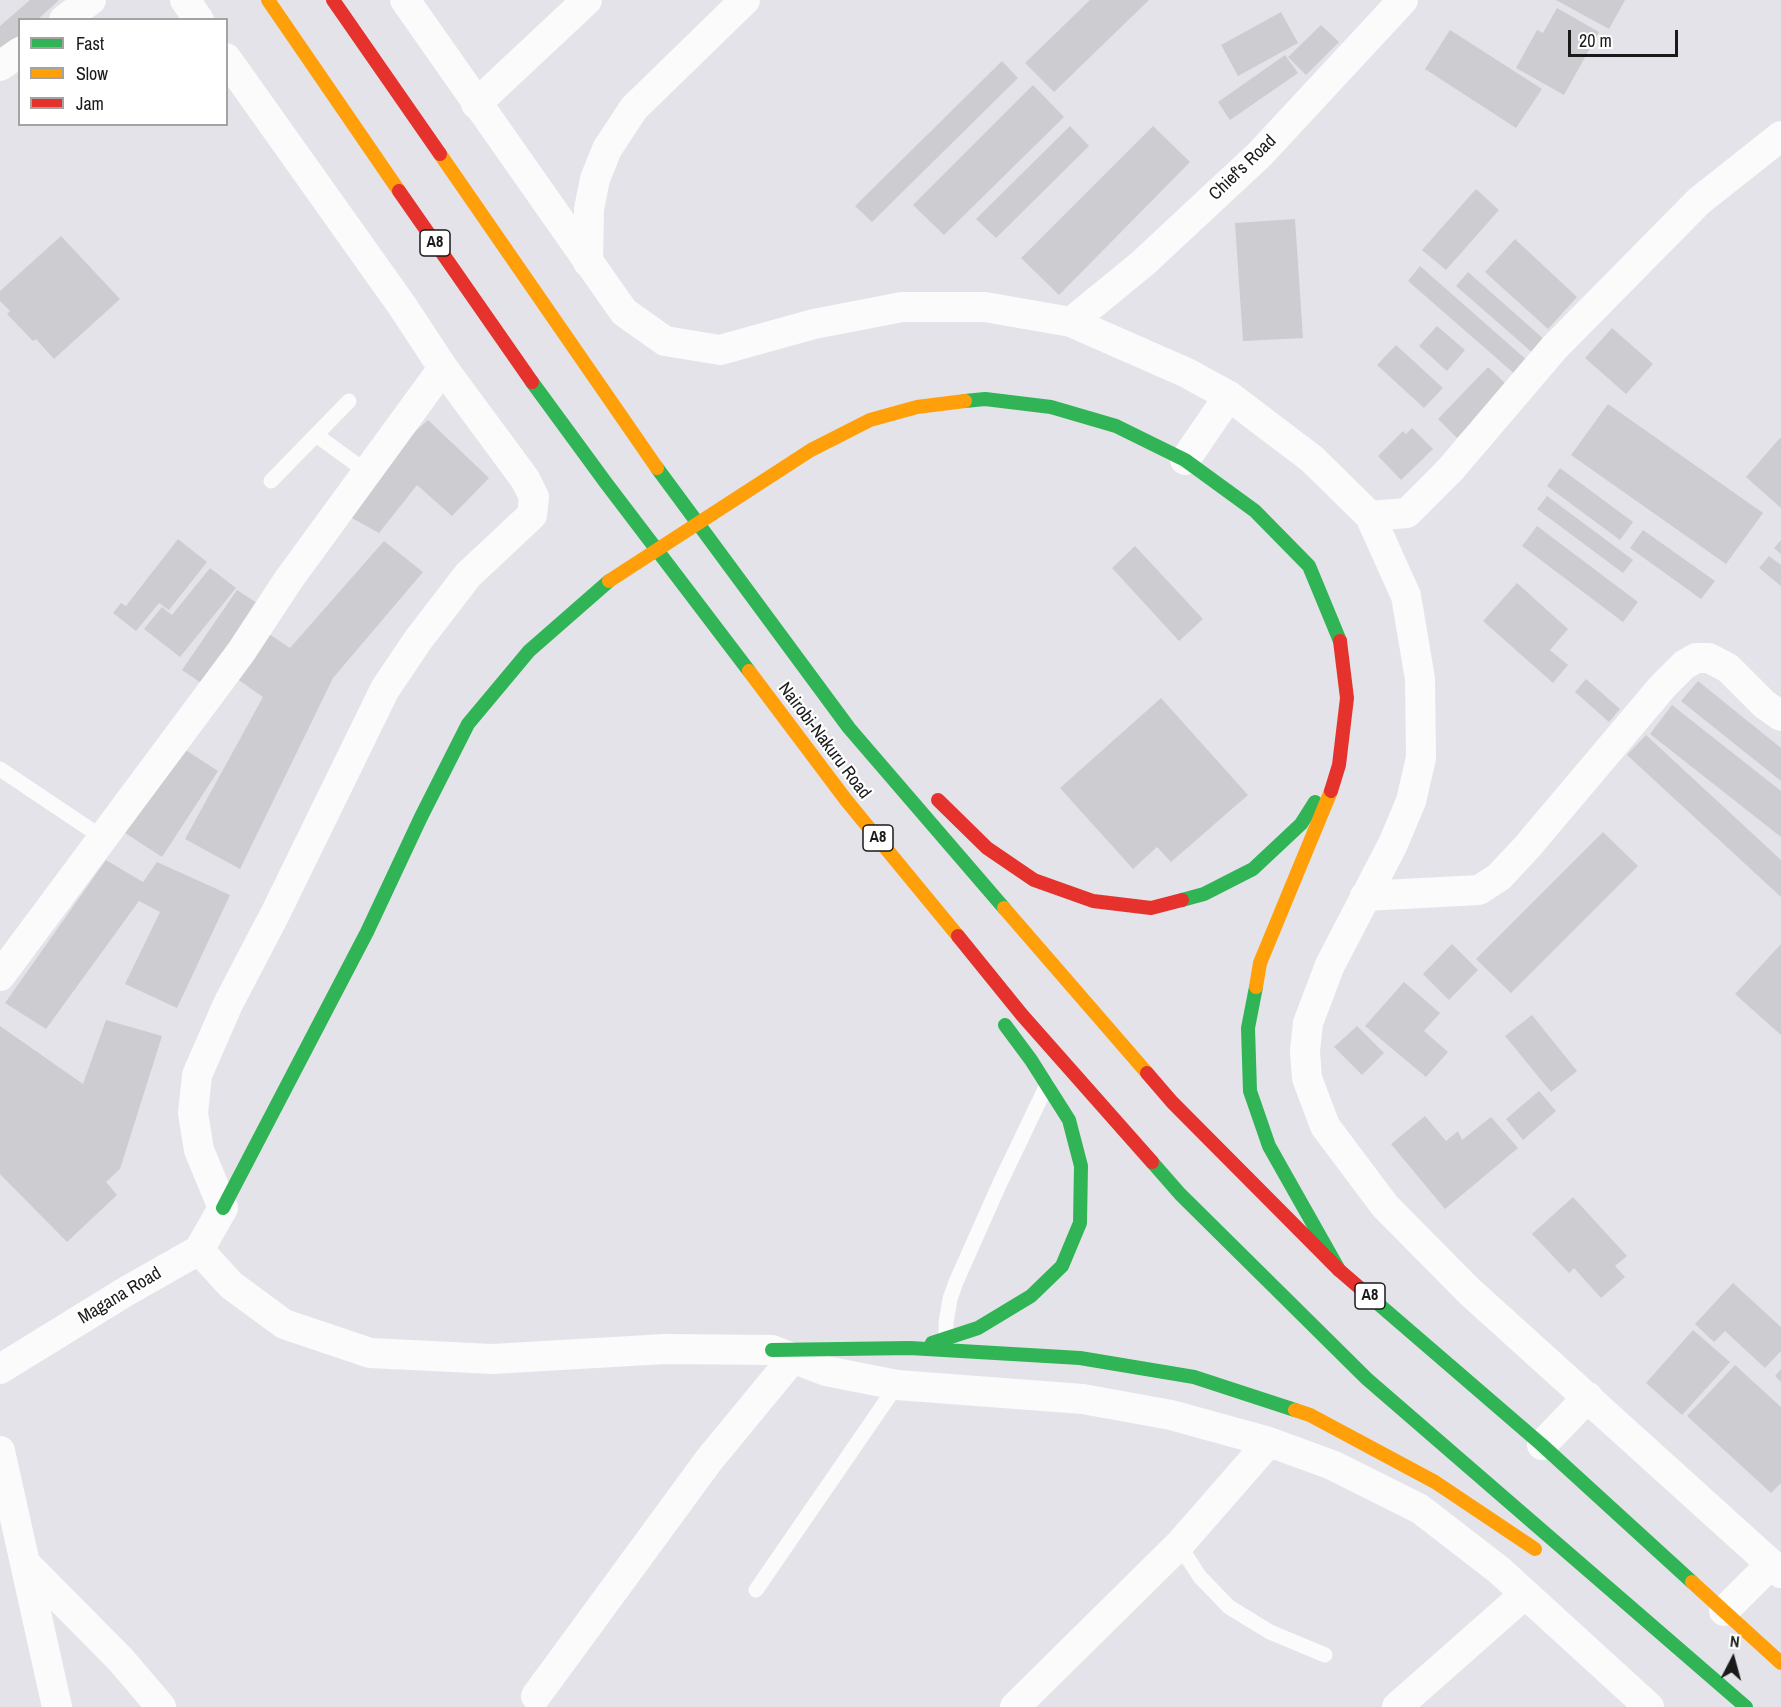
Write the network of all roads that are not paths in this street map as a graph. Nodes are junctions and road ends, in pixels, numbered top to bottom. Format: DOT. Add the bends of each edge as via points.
graph roads {
  1 [pos="91,0"];
  2 [pos="185,0"];
  3 [pos="268,0"];
  4 [pos="333,0"];
  5 [pos="405,0"];
  6 [pos="587,0"];
  7 [pos="745,0"];
  8 [pos="1402,0"];
  9 [pos="67,18"];
  10 [pos="198,18"];
  11 [pos="18,53"];
  12 [pos="228,61"];
  13 [pos="0,66"];
  14 [pos="476,104"];
  15 [pos="1781,136"];
  16 [pos="588,262"];
  17 [pos="1071,322"];
  18 [pos="443,368"];
  19 [pos="1229,396"];
  20 [pos="349,402"];
  21 [pos="316,435"];
  22 [pos="1185,460"];
  23 [pos="367,472"];
  24 [pos="271,481"];
  25 [pos="1370,516"];
  26 [pos="1781,716"];
  27 [pos="849,728"];
  28 [pos="1339,765"];
  29 [pos="902,768"];
  30 [pos="0,769"];
  31 [pos="927,789"];
  32 [pos="846,800"];
  33 [pos="103,837"];
  34 [pos="908,896"];
  35 [pos="1365,896"];
  36 [pos="0,976"];
  37 [pos="996,1015"];
  38 [pos="1047,1085"];
  39 [pos="224,1208"];
  40 [pos="199,1250"];
  41 [pos="1339,1270"];
  42 [pos="946,1339"];
  43 [pos="910,1348"];
  44 [pos="782,1354"];
  45 [pos="0,1369"];
  46 [pos="897,1385"];
  47 [pos="1588,1398"];
  48 [pos="1269,1442"];
  49 [pos="1542,1444"];
  50 [pos="0,1451"];
  51 [pos="1179,1545"];
  52 [pos="1547,1557"];
  53 [pos="26,1564"];
  54 [pos="1776,1568"];
  55 [pos="1584,1585"];
  56 [pos="756,1590"];
  57 [pos="1525,1594"];
  58 [pos="1724,1611"];
  59 [pos="1325,1655"];
  60 [pos="1781,1663"];
  61 [pos="536,1696"];
  62 [pos="1734,1696"];
  63 [pos="57,1707"];
  64 [pos="161,1707"];
  65 [pos="1015,1707"];
  66 [pos="1397,1707"];
  67 [pos="1649,1707"];
  68 [pos="1746,1707"];
  1 -- 9 [label="street"];
  2 -- 10 [label="street"];
  3 -- 32 [label="highway, Nairobi-Nakuru Road / A8" via="488,321"];
  4 -- 27 [label="highway, Nairobi-Nakuru Road / A8" via="644,450"];
  5 -- 14 [label="street"];
  6 -- 14 [label="street"];
  7 -- 16 [label="street" via="634,108 607,149 589,209"];
  8 -- 17 [label="street, Chief's Road" via="1260,154 1142,264"];
  11 -- 13 [label="street"];
  12 -- 18 [label="street"];
  14 -- 16 [label="street"];
  15 -- 25 [label="street" via="1699,201 1554,348 1450,470 1407,513"];
  16 -- 17 [label="street" via="624,312 664,340 720,350 814,324 902,308 985,307"];
  17 -- 19 [label="street" via="1187,373"];
  18 -- 23 [label="street"];
  18 -- 39 [label="street" via="525,479 534,497 532,515 468,575 385,689 228,1004 197,1075 193,1113 199,1150"];
  19 -- 22 [label="street"];
  19 -- 25 [label="street" via="1312,459"];
  20 -- 21 [label="lane"];
  21 -- 23 [label="lane"];
  21 -- 24 [label="lane"];
  22 -- 28 [label="highway" via="1255,511 1309,566 1340,639 1347,698"];
  22 -- 39 [label="highway" via="1116,426 1051,407 985,399 917,407 870,420 811,450 602,585 529,651 468,724 368,932"];
  23 -- 33 [label="street" via="241,652"];
  25 -- 35 [label="street" via="1406,596 1420,679 1421,758 1411,801"];
  26 -- 35 [label="street" via="1728,668 1709,658 1696,658 1663,686 1499,877 1479,890"];
  27 -- 29 [label="highway"];
  27 -- 41 [label="highway, Nairobi-Nakuru Road / A8" via="1172,1102"];
  28 -- 31 [label="highway" via="1301,824 1253,869 1204,894 1151,908 1093,901 1034,880 987,848"];
  28 -- 41 [label="highway" via="1327,805 1260,963 1248,1028 1250,1091 1269,1146"];
  30 -- 33 [label="lane"];
  32 -- 34 [label="highway"];
  32 -- 62 [label="highway, Nairobi-Nakuru Road / A8" via="1022,1015 1180,1194 1367,1379"];
  33 -- 36 [label="street"];
  35 -- 47 [label="street" via="1330,965 1308,1023 1307,1078 1325,1126 1385,1206 1469,1291"];
  37 -- 38 [label="highway"];
  38 -- 42 [label="lane" via="956,1282 948,1307"];
  38 -- 42 [label="highway" via="1069,1120 1082,1166 1080,1223 1062,1266 1031,1296 978,1328"];
  39 -- 40 [label="street, Magana Road"];
  40 -- 44 [label="street" via="231,1285 284,1324 370,1353 492,1359 665,1349"];
  40 -- 45 [label="street, Magana Road"];
  41 -- 49 [label="highway, A8"];
  42 -- 43 [label="highway"];
  43 -- 44 [label="highway"];
  43 -- 52 [label="highway" via="1080,1358 1194,1377 1310,1415 1435,1482"];
  44 -- 46 [label="street" via="826,1371"];
  44 -- 61 [label="street"];
  46 -- 48 [label="street" via="1083,1399 1171,1415"];
  46 -- 56 [label="lane"];
  47 -- 49 [label="street"];
  47 -- 54 [label="street"];
  48 -- 51 [label="street"];
  48 -- 57 [label="street" via="1332,1465 1420,1509"];
  49 -- 58 [label="highway, A8"];
  50 -- 53 [label="street"];
  51 -- 59 [label="lane" via="1200,1577 1229,1607 1270,1632"];
  51 -- 65 [label="street"];
  53 -- 63 [label="street"];
  53 -- 64 [label="street" via="121,1660"];
  54 -- 58 [label="street"];
  55 -- 62 [label="highway"];
  57 -- 66 [label="street"];
  57 -- 67 [label="street"];
  58 -- 60 [label="highway, A8"];
  62 -- 68 [label="highway, A8"];
}
